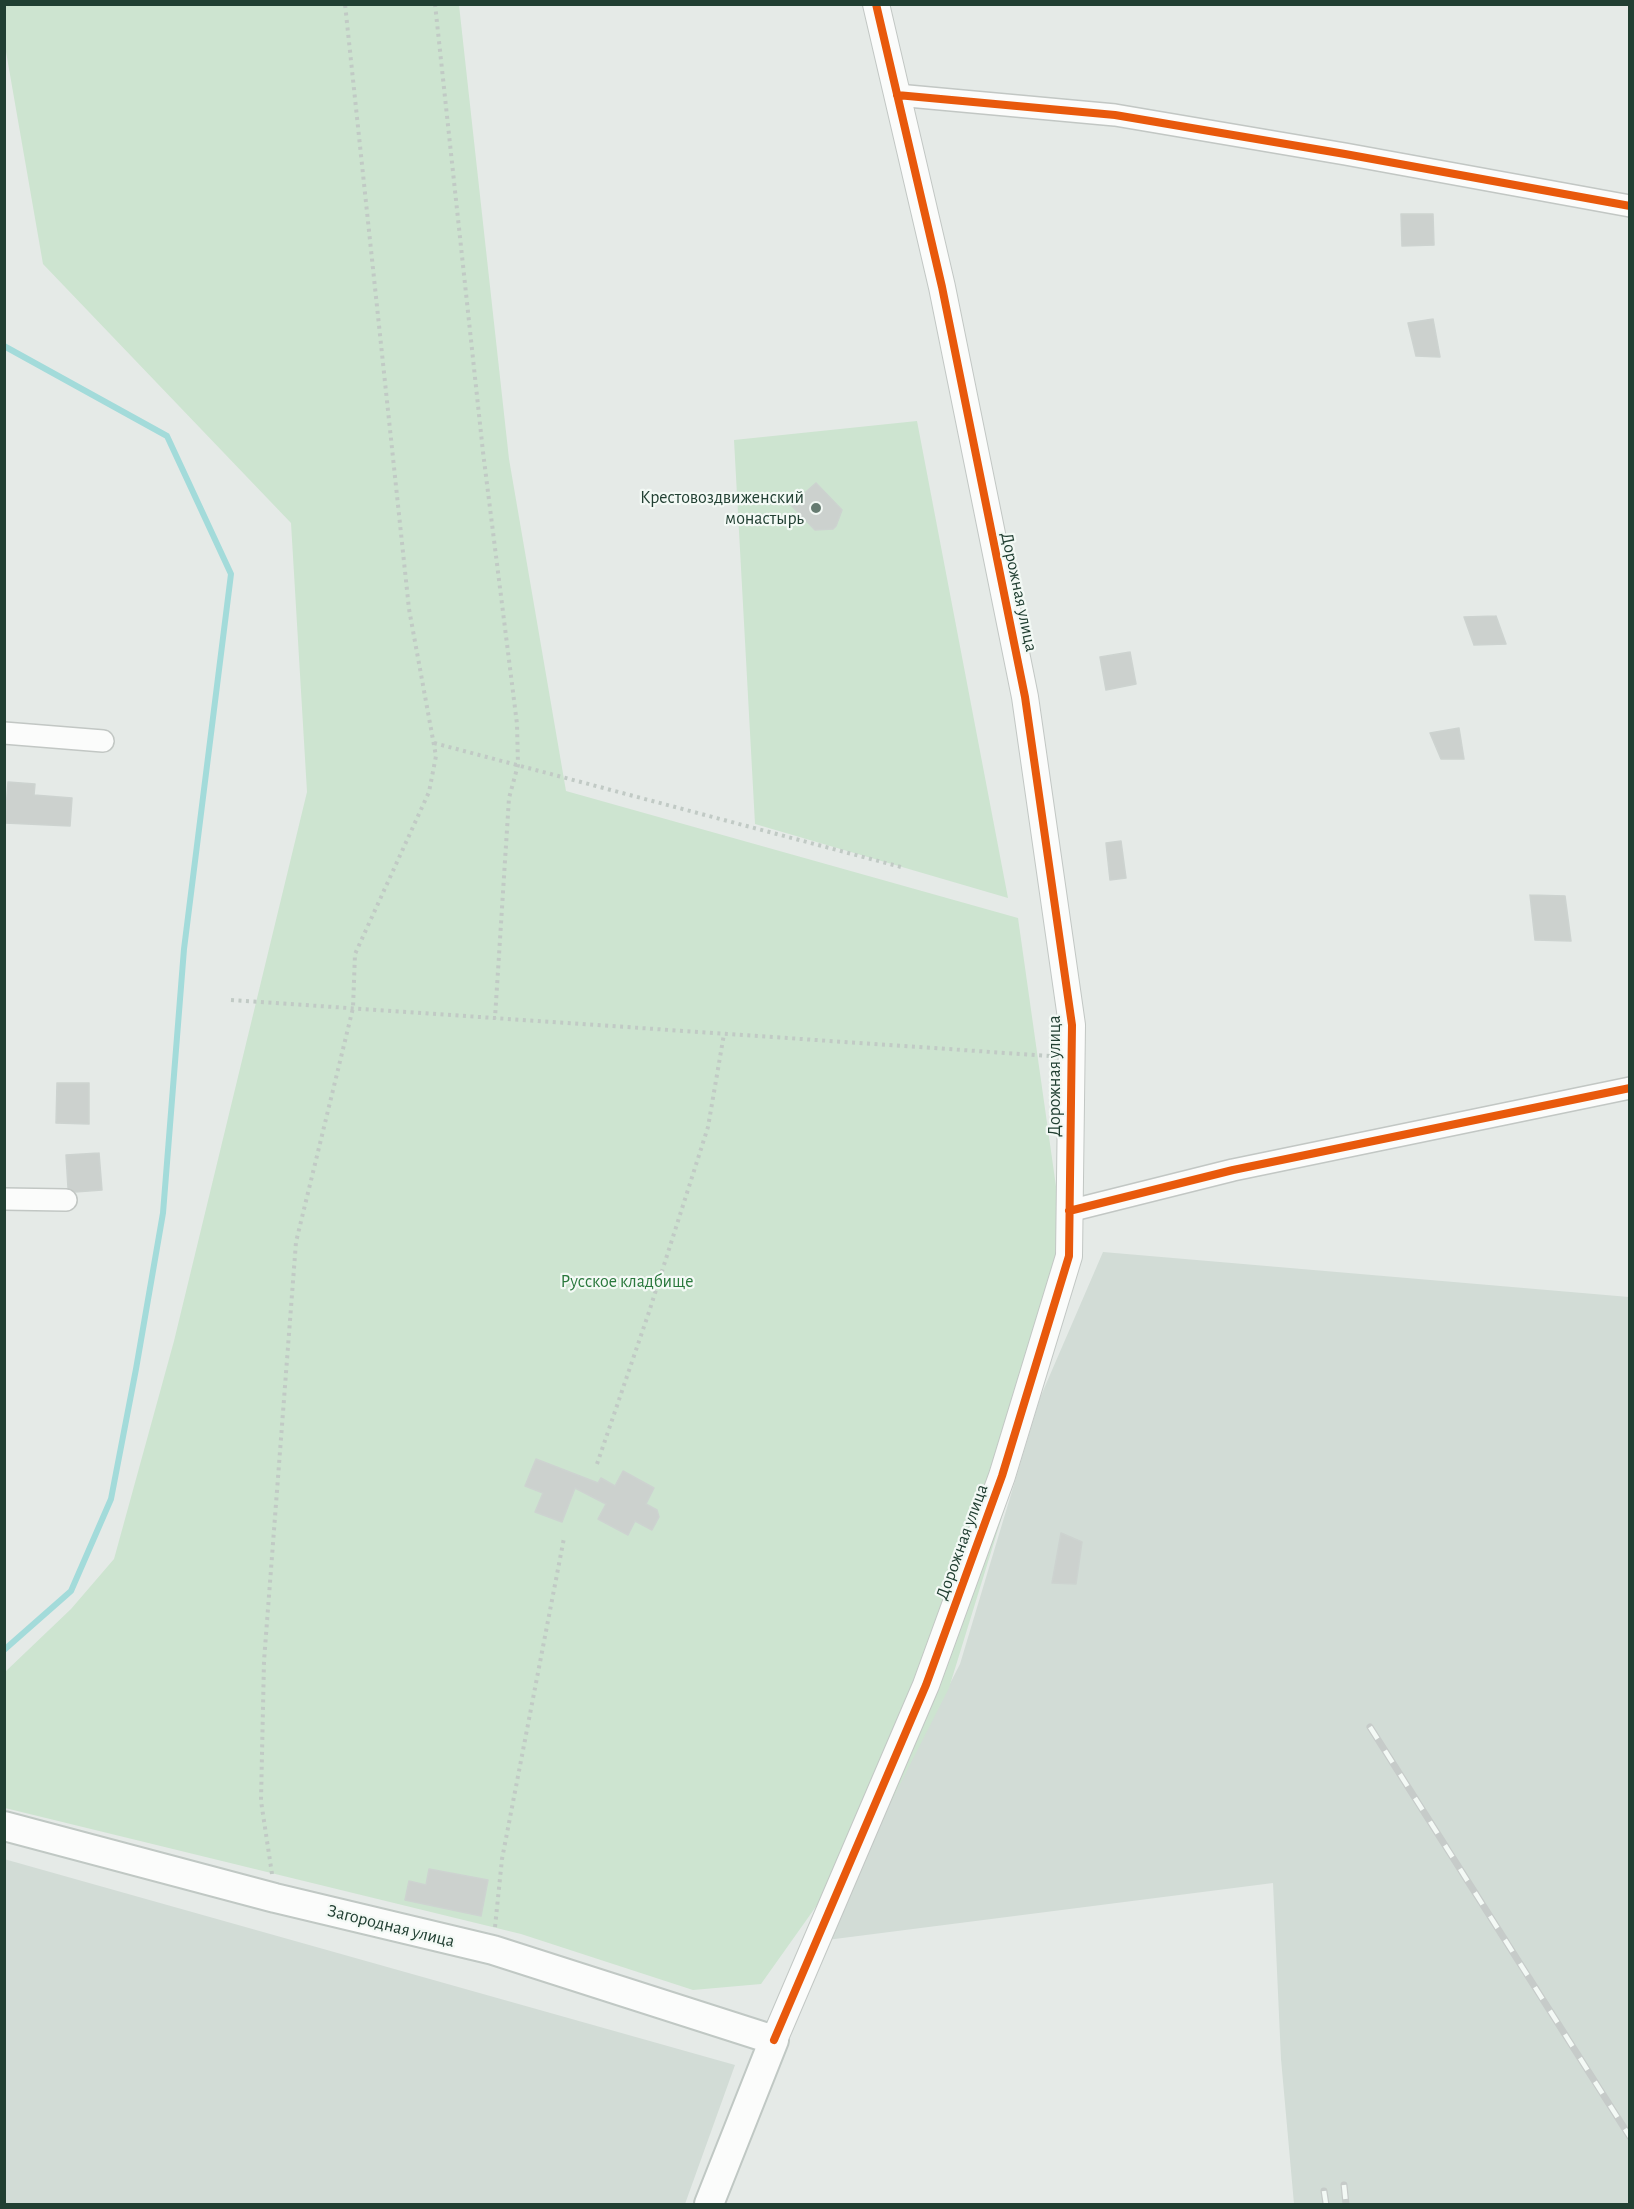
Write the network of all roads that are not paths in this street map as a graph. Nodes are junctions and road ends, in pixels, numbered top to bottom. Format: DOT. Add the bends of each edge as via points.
graph roads {
  1 [pos="876,4"];
  2 [pos="897,95"];
  3 [pos="1629,206"];
  4 [pos="4,733"];
  5 [pos="103,741"];
  6 [pos="1629,1088"];
  7 [pos="4,1198"];
  8 [pos="66,1200"];
  9 [pos="1070,1211"];
  10 [pos="4,1826"];
  11 [pos="774,2040"];
  12 [pos="709,2205"];
  1 -- 2 [label="street, Дорожная улица"];
  2 -- 3 [label="street" via="1116,115"];
  2 -- 9 [label="street, Дорожная улица" via="942,287 1025,697 1072,1024"];
  4 -- 5 [label="street"];
  6 -- 9 [label="street" via="1233,1170"];
  7 -- 8 [label="street"];
  9 -- 11 [label="street, Дорожная улица" via="1069,1256 998,1487 926,1685"];
  10 -- 11 [label="main road, Загородная улица" via="275,1898 492,1950"];
  11 -- 12 [label="main road"];
}
